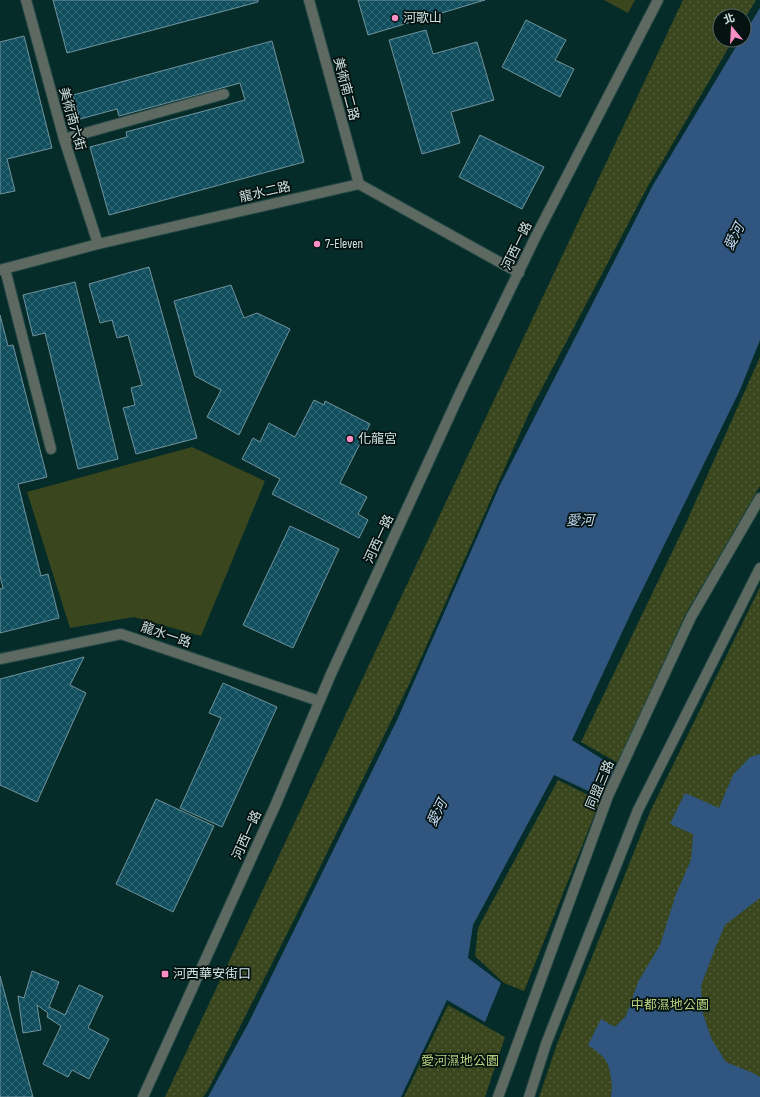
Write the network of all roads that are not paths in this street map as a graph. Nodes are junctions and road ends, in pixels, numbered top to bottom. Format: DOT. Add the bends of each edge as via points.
graph roads {
  1 [pos="26,0"];
  2 [pos="309,0"];
  3 [pos="658,0"];
  4 [pos="224,94"];
  5 [pos="64,139"];
  6 [pos="359,184"];
  7 [pos="98,244"];
  8 [pos="2,270"];
  9 [pos="519,273"];
  10 [pos="51,449"];
  11 [pos="760,498"];
  12 [pos="760,568"];
  13 [pos="0,659"];
  14 [pos="319,701"];
  15 [pos="142,1097"];
  16 [pos="498,1097"];
  17 [pos="529,1097"];
  1 -- 5 [label="street, 美術南六街"];
  2 -- 6 [label="street, 美術南二路"];
  3 -- 9 [label="street, 河西一路"];
  4 -- 5 [label="street"];
  5 -- 7 [label="street, 美術南六街"];
  6 -- 7 [label="street, 龍水二路"];
  6 -- 9 [label="street"];
  7 -- 8 [label="street, 龍水二路"];
  8 -- 10 [label="street"];
  9 -- 14 [label="street, 河西一路" via="458,398"];
  11 -- 16 [label="street, 同盟三路" via="691,617 608,796"];
  12 -- 17 [label="street" via="638,810 546,1044"];
  13 -- 14 [label="street, 龍水一路" via="121,634"];
  14 -- 15 [label="street, 河西一路"];
}
